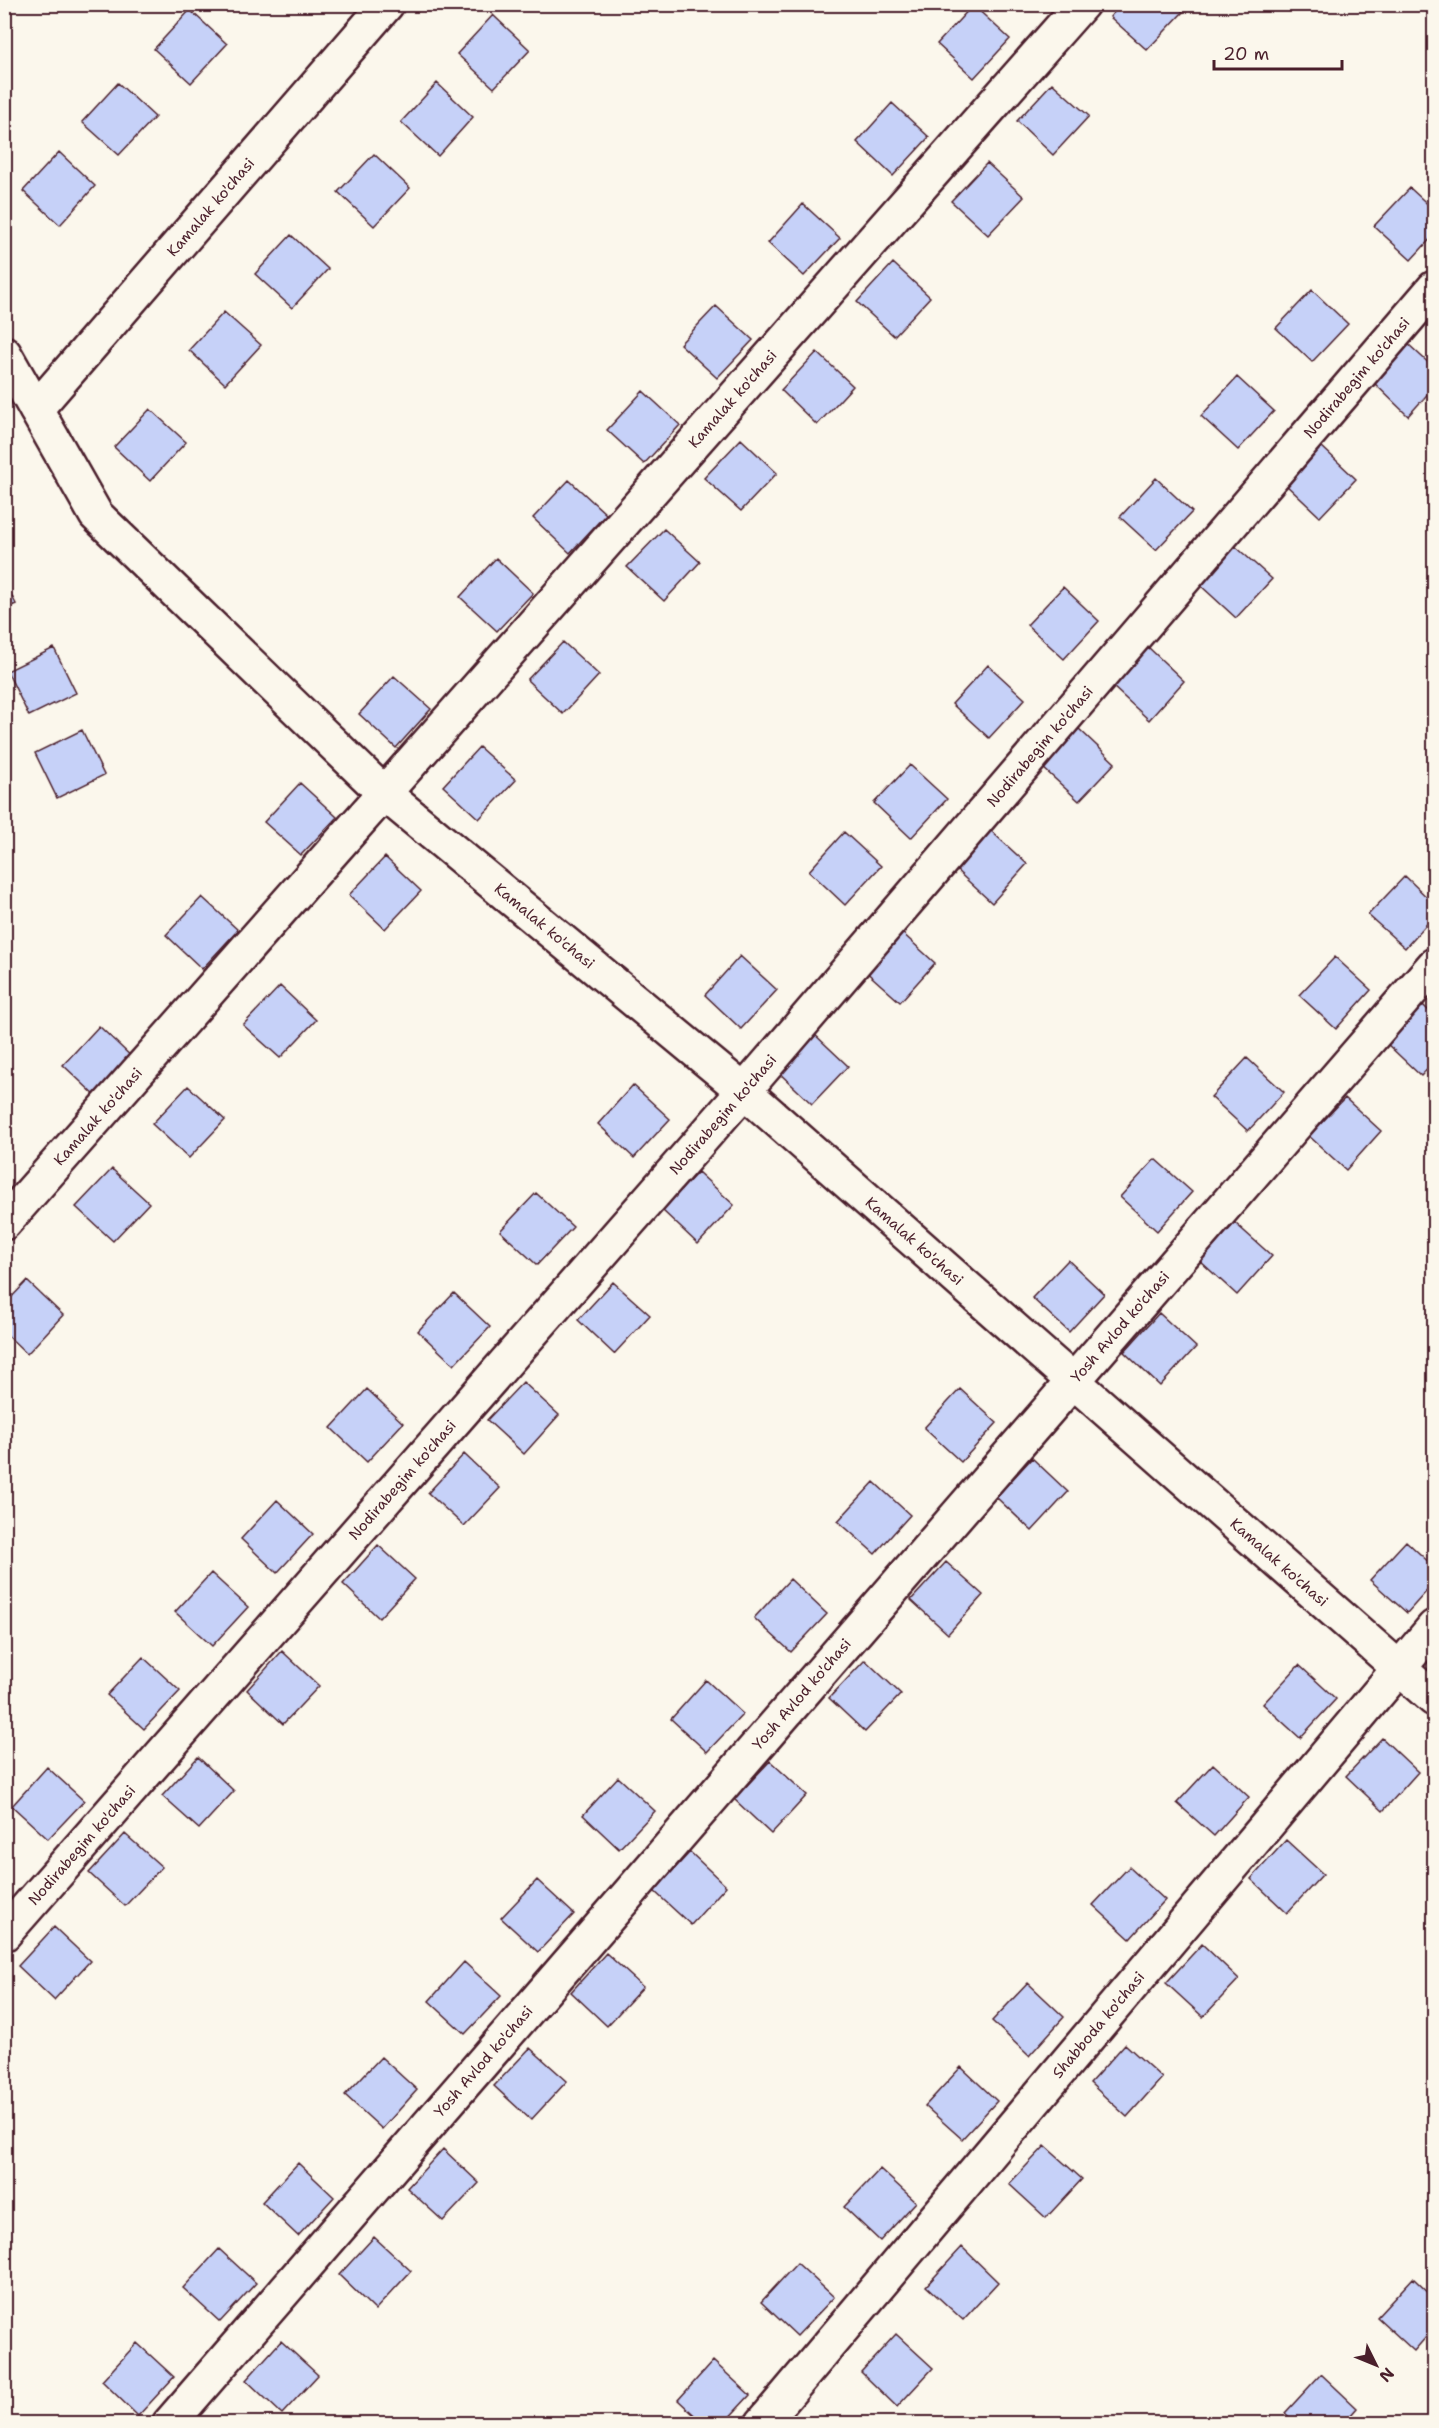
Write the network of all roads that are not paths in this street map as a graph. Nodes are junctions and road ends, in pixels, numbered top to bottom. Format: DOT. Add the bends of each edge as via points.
graph roads {
  1 [pos="387,4"];
  2 [pos="1082,4"];
  3 [pos="1434,288"];
  4 [pos="4,353"];
  5 [pos="36,409"];
  6 [pos="386,795"];
  7 [pos="1434,965"];
  8 [pos="744,1091"];
  9 [pos="4,1223"];
  10 [pos="1073,1383"];
  11 [pos="1434,1627"];
  12 [pos="1399,1667"];
  13 [pos="1434,1699"];
  14 [pos="4,1934"];
  15 [pos="169,2424"];
  16 [pos="762,2424"];
  1 -- 5 [label="street, Kamalak ko'chasi"];
  2 -- 6 [label="street, Kamalak ko'chasi"];
  3 -- 8 [label="street, Nodirabegim ko'chasi"];
  4 -- 5 [label="street, Kamalak ko'chasi"];
  5 -- 6 [label="street, Kamalak ko'chasi" via="96,515"];
  6 -- 8 [label="street, Kamalak ko'chasi"];
  6 -- 9 [label="street, Kamalak ko'chasi"];
  7 -- 10 [label="street, Yosh Avlod ko'chasi"];
  8 -- 10 [label="street, Kamalak ko'chasi"];
  8 -- 14 [label="street, Nodirabegim ko'chasi"];
  10 -- 12 [label="street, Kamalak ko'chasi"];
  10 -- 15 [label="street, Yosh Avlod ko'chasi"];
  11 -- 12 [label="street, Shabboda ko'chasi"];
  12 -- 13 [label="street, Kamalak ko'chasi"];
  12 -- 16 [label="street, Shabboda ko'chasi"];
}
